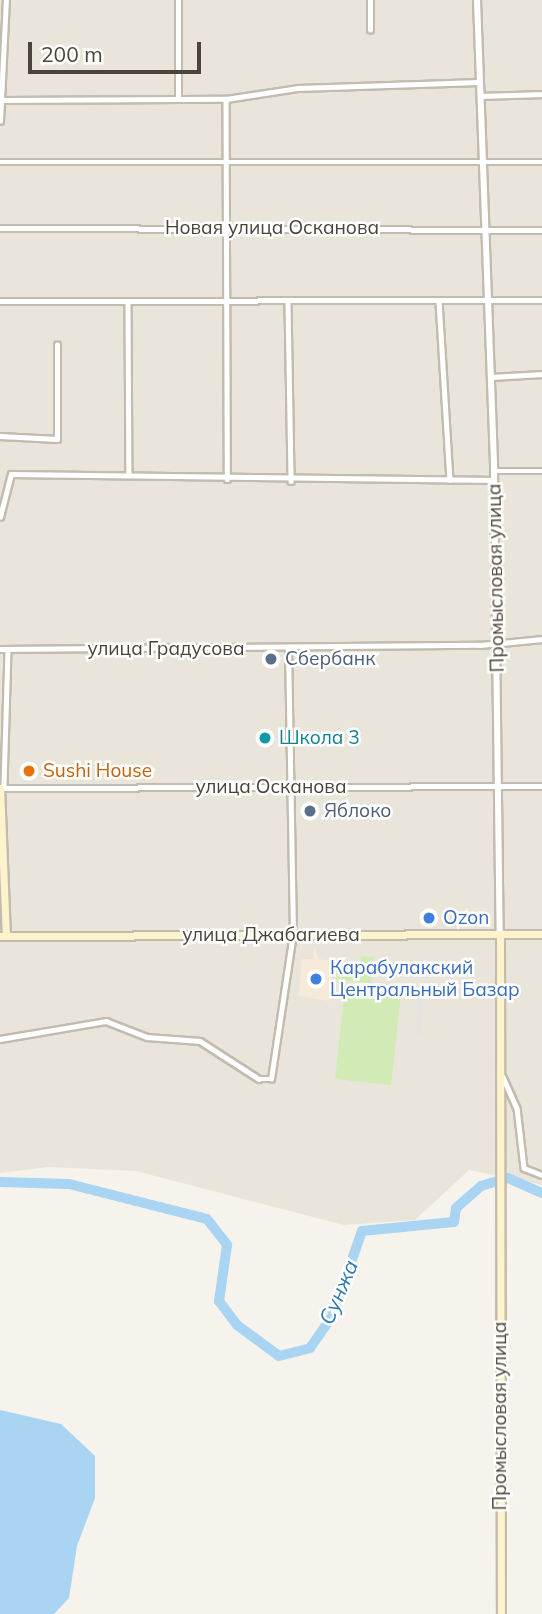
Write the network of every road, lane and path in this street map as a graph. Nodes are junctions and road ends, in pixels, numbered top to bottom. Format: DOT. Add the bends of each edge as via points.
graph roads {
  1 [pos="6,0"];
  2 [pos="178,0"];
  3 [pos="370,0"];
  4 [pos="477,0"];
  5 [pos="370,30"];
  6 [pos="479,82"];
  7 [pos="542,94"];
  8 [pos="480,96"];
  9 [pos="178,98"];
  10 [pos="226,99"];
  11 [pos="2,100"];
  12 [pos="0,121"];
  13 [pos="0,162"];
  14 [pos="542,162"];
  15 [pos="226,163"];
  16 [pos="482,163"];
  17 [pos="0,228"];
  18 [pos="485,228"];
  19 [pos="224,229"];
  20 [pos="542,230"];
  21 [pos="487,300"];
  22 [pos="542,300"];
  23 [pos="0,301"];
  24 [pos="439,301"];
  25 [pos="128,302"];
  26 [pos="228,304"];
  27 [pos="288,304"];
  28 [pos="57,345"];
  29 [pos="542,374"];
  30 [pos="491,377"];
  31 [pos="0,436"];
  32 [pos="494,471"];
  33 [pos="542,471"];
  34 [pos="129,475"];
  35 [pos="226,479"];
  36 [pos="450,480"];
  37 [pos="494,480"];
  38 [pos="291,481"];
  39 [pos="0,517"];
  40 [pos="542,639"];
  41 [pos="497,645"];
  42 [pos="288,648"];
  43 [pos="0,649"];
  44 [pos="8,650"];
  45 [pos="291,786"];
  46 [pos="542,786"];
  47 [pos="2,788"];
  48 [pos="497,788"];
  49 [pos="293,934"];
  50 [pos="542,934"];
  51 [pos="500,935"];
  52 [pos="3,936"];
  53 [pos="0,1039"];
  54 [pos="501,1073"];
  55 [pos="542,1175"];
  56 [pos="501,1614"];
  1 -- 11 [label="street"];
  2 -- 9 [label="street"];
  3 -- 5 [label="street"];
  4 -- 6 [label="street, Промысловая улица"];
  6 -- 8 [label="street, Промысловая улица"];
  6 -- 10 [label="street" via="298,88"];
  7 -- 8 [label="street"];
  8 -- 16 [label="street, Промысловая улица"];
  9 -- 10 [label="street"];
  9 -- 11 [label="street"];
  10 -- 15 [label="street"];
  11 -- 12 [label="street"];
  13 -- 15 [label="street"];
  14 -- 16 [label="street"];
  15 -- 16 [label="street"];
  15 -- 19 [label="street"];
  16 -- 18 [label="street, Промысловая улица"];
  17 -- 19 [label="street, Новая улица Осканова"];
  18 -- 19 [label="street, Новая улица Осканова"];
  18 -- 20 [label="street, Новая улица Осканова"];
  18 -- 21 [label="street, Промысловая улица"];
  19 -- 26 [label="street"];
  21 -- 22 [label="street"];
  21 -- 24 [label="street"];
  21 -- 30 [label="street, Промысловая улица"];
  23 -- 25 [label="street"];
  24 -- 27 [label="street"];
  24 -- 36 [label="street"];
  25 -- 26 [label="street"];
  25 -- 34 [label="street"];
  26 -- 27 [label="street"];
  26 -- 35 [label="street"];
  27 -- 38 [label="street"];
  28 -- 31 [label="street" via="57,439"];
  29 -- 30 [label="street"];
  30 -- 32 [label="street, Промысловая улица"];
  32 -- 33 [label="street"];
  32 -- 37 [label="street, Промысловая улица"];
  34 -- 35 [label="street"];
  34 -- 39 [label="street" via="11,474"];
  35 -- 38 [label="street"];
  36 -- 37 [label="street"];
  36 -- 38 [label="street"];
  37 -- 41 [label="street, Промысловая улица"];
  40 -- 41 [label="street, улица Градусова"];
  41 -- 42 [label="street, улица Градусова"];
  41 -- 48 [label="street, Промысловая улица"];
  42 -- 44 [label="street, улица Градусова"];
  42 -- 45 [label="street"];
  43 -- 44 [label="street, улица Градусова"];
  44 -- 47 [label="street"];
  45 -- 47 [label="street, улица Осканова"];
  45 -- 48 [label="street, улица Осканова"];
  45 -- 49 [label="street"];
  46 -- 48 [label="street, улица Осканова"];
  47 -- 52 [label="main road"];
  48 -- 51 [label="street, Промысловая улица"];
  49 -- 51 [label="main road, улица Джабагиева"];
  49 -- 52 [label="main road, улица Джабагиева"];
  49 -- 53 [label="street" via="271,1079 259,1079 200,1041 147,1037 106,1021"];
  50 -- 51 [label="main road, улица Джабагиева"];
  51 -- 54 [label="main road, Промысловая улица"];
  54 -- 55 [label="street" via="517,1108 524,1168"];
  54 -- 56 [label="main road, Промысловая улица"];
}
